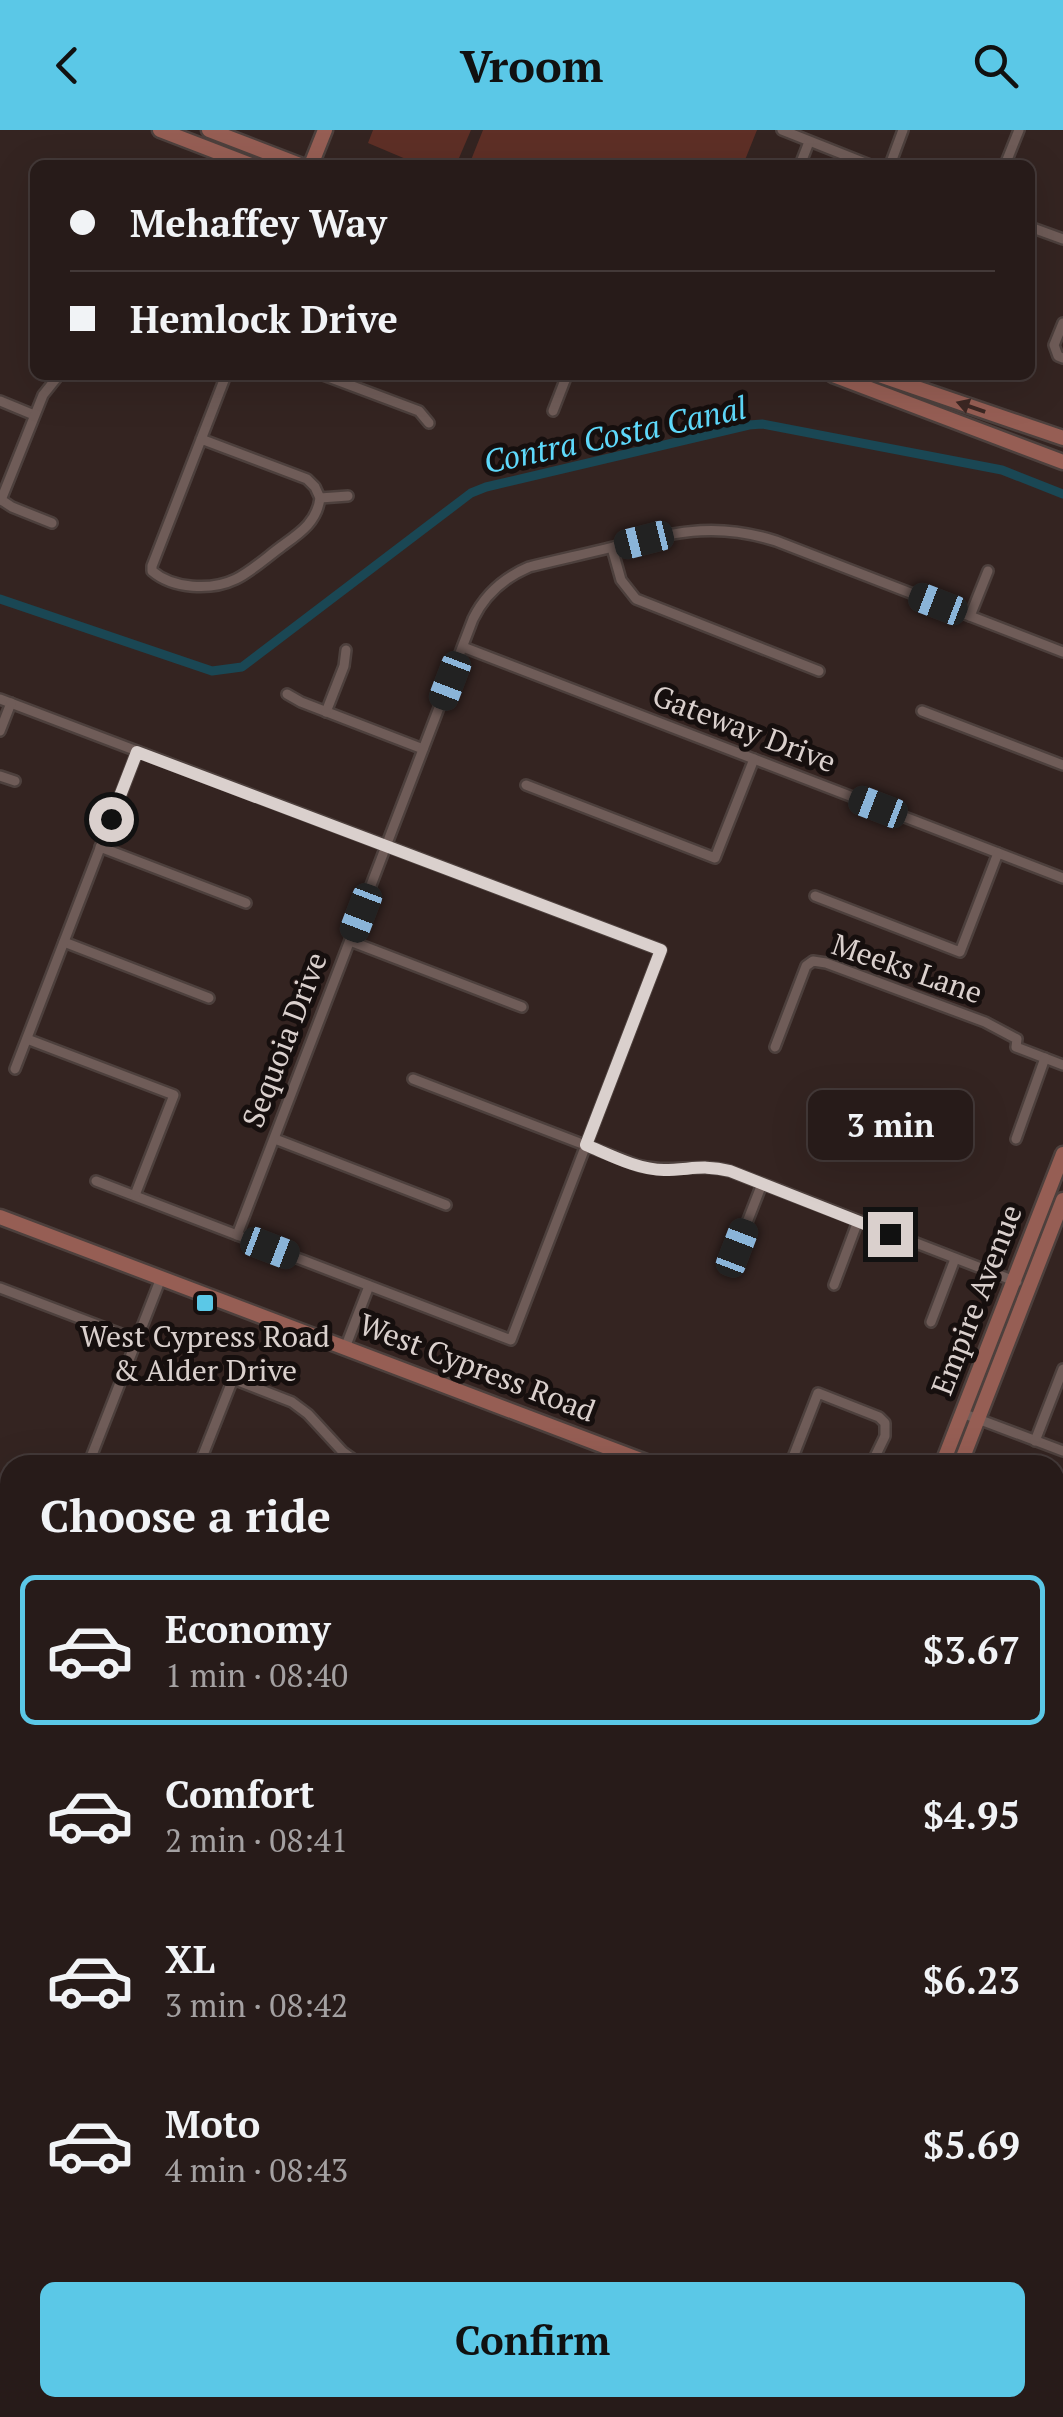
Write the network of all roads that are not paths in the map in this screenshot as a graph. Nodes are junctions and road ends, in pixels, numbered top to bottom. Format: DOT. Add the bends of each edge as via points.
graph roads {
  1 [pos="160,130"];
  2 [pos="209,130"];
  3 [pos="325,130"];
  4 [pos="782,130"];
  5 [pos="903,130"];
  6 [pos="1019,130"];
  7 [pos="809,142"];
  8 [pos="238,160"];
  9 [pos="287,160"];
  10 [pos="313,160"];
  11 [pos="802,160"];
  12 [pos="857,160"];
  13 [pos="892,160"];
  14 [pos="1007,160"];
  15 [pos="1035,229"];
  16 [pos="1063,240"];
  17 [pos="1063,323"];
  18 [pos="1063,358"];
  19 [pos="54,380"];
  20 [pos="224,380"];
  21 [pos="336,380"];
  22 [pos="565,380"];
  23 [pos="846,380"];
  24 [pos="894,380"];
  25 [pos="0,401"];
  26 [pos="553,411"];
  27 [pos="34,414"];
  28 [pos="430,423"];
  29 [pos="202,438"];
  30 [pos="1063,438"];
  31 [pos="1063,462"];
  32 [pos="348,496"];
  33 [pos="320,498"];
  34 [pos="0,500"];
  35 [pos="52,523"];
  36 [pos="612,548"];
  37 [pos="988,571"];
  38 [pos="970,616"];
  39 [pos="462,647"];
  40 [pos="346,650"];
  41 [pos="1063,652"];
  42 [pos="819,671"];
  43 [pos="287,694"];
  44 [pos="0,698"];
  45 [pos="11,703"];
  46 [pos="922,711"];
  47 [pos="326,712"];
  48 [pos="0,730"];
  49 [pos="423,749"];
  50 [pos="137,752"];
  51 [pos="754,759"];
  52 [pos="1063,765"];
  53 [pos="0,776"];
  54 [pos="14,782"];
  55 [pos="526,785"];
  56 [pos="387,845"];
  57 [pos="100,847"];
  58 [pos="998,853"];
  59 [pos="1063,878"];
  60 [pos="815,896"];
  61 [pos="246,902"];
  62 [pos="64,942"];
  63 [pos="350,942"];
  64 [pos="209,998"];
  65 [pos="522,1007"];
  66 [pos="27,1039"];
  67 [pos="775,1047"];
  68 [pos="1045,1058"];
  69 [pos="1063,1065"];
  70 [pos="15,1068"];
  71 [pos="413,1079"];
  72 [pos="274,1139"];
  73 [pos="1016,1139"];
  74 [pos="586,1145"];
  75 [pos="1063,1154"];
  76 [pos="96,1180"];
  77 [pos="762,1184"];
  78 [pos="135,1195"];
  79 [pos="1063,1200"];
  80 [pos="446,1205"];
  81 [pos="0,1218"];
  82 [pos="858,1221"];
  83 [pos="237,1235"];
  84 [pos="737,1248"];
  85 [pos="955,1258"];
  86 [pos="161,1278"];
  87 [pos="834,1284"];
  88 [pos="1022,1284"];
  89 [pos="369,1286"];
  90 [pos="0,1288"];
  91 [pos="931,1322"];
  92 [pos="136,1340"];
  93 [pos="345,1348"];
  94 [pos="1063,1369"];
  95 [pos="962,1413"];
  96 [pos="977,1419"];
  97 [pos="1035,1440"];
  98 [pos="1063,1451"];
  99 [pos="92,1455"];
  100 [pos="203,1455"];
  101 [pos="348,1455"];
  102 [pos="610,1455"];
  103 [pos="794,1455"];
  104 [pos="876,1455"];
  105 [pos="946,1455"];
  106 [pos="964,1455"];
  1 -- 8 [label="main road"];
  2 -- 9 [label="main road"];
  3 -- 10 [label="main road"];
  4 -- 7 [label="street"];
  5 -- 13 [label="street"];
  6 -- 14 [label="street"];
  7 -- 11 [label="street"];
  7 -- 12 [label="street"];
  15 -- 16 [label="street"];
  17 -- 18 [label="street" via="1054,345"];
  19 -- 27 [label="street"];
  20 -- 29 [label="street"];
  21 -- 28 [label="street" via="420,411"];
  22 -- 26 [label="street"];
  23 -- 31 [label="main road"];
  30 -- 24 [label="main road, one-way"];
  25 -- 27 [label="street"];
  27 -- 34 [label="street"];
  29 -- 33 [label="street" via="307,479"];
  29 -- 33 [label="street" via="154,560 157,576 188,586 238,578 304,530"];
  32 -- 33 [label="street"];
  34 -- 35 [label="street"];
  36 -- 38 [label="street, Sequoia Drive" via="689,530 732,530"];
  36 -- 39 [label="street, Sequoia Drive" via="509,576 478,608"];
  36 -- 42 [label="street" via="620,580 636,599"];
  37 -- 38 [label="street"];
  38 -- 41 [label="street, Sequoia Drive"];
  39 -- 49 [label="street, Sequoia Drive"];
  39 -- 51 [label="street, Gateway Drive"];
  40 -- 47 [label="street"];
  43 -- 47 [label="street"];
  44 -- 45 [label="street"];
  45 -- 48 [label="street"];
  45 -- 50 [label="street"];
  46 -- 52 [label="street"];
  47 -- 49 [label="street"];
  49 -- 56 [label="street, Sequoia Drive"];
  50 -- 56 [label="street"];
  50 -- 57 [label="street"];
  51 -- 55 [label="street" via="715,858"];
  51 -- 58 [label="street, Gateway Drive"];
  53 -- 54 [label="street"];
  56 -- 63 [label="street, Sequoia Drive"];
  56 -- 74 [label="street" via="661,950"];
  57 -- 61 [label="street"];
  57 -- 62 [label="street"];
  58 -- 59 [label="street, Gateway Drive"];
  58 -- 60 [label="street" via="960,952"];
  62 -- 64 [label="street"];
  62 -- 66 [label="street"];
  63 -- 65 [label="street"];
  63 -- 72 [label="street, Sequoia Drive"];
  66 -- 70 [label="street"];
  66 -- 78 [label="street" via="174,1095"];
  67 -- 68 [label="street, Meeks Lane" via="812,961 985,1022 1017,1038 1016,1047"];
  68 -- 69 [label="street, Meeks Lane"];
  68 -- 73 [label="street"];
  71 -- 74 [label="street"];
  72 -- 80 [label="street"];
  72 -- 83 [label="street, Sequoia Drive"];
  74 -- 77 [label="street" via="651,1169 706,1166"];
  74 -- 89 [label="street" via="511,1340"];
  75 -- 88 [label="main road, Empire Avenue"];
  76 -- 78 [label="street"];
  77 -- 82 [label="street"];
  77 -- 84 [label="street"];
  78 -- 83 [label="street"];
  79 -- 88 [label="main road, Empire Avenue"];
  81 -- 86 [label="main road, West Cypress Road"];
  82 -- 85 [label="street"];
  82 -- 87 [label="street"];
  83 -- 89 [label="street"];
  85 -- 88 [label="street"];
  85 -- 91 [label="street"];
  86 -- 92 [label="street"];
  86 -- 93 [label="main road, West Cypress Road"];
  88 -- 95 [label="main road, Empire Avenue"];
  88 -- 96 [label="main road, Empire Avenue"];
  89 -- 93 [label="street"];
  90 -- 92 [label="street"];
  92 -- 99 [label="street"];
  93 -- 102 [label="main road, West Cypress Road"];
  94 -- 97 [label="street"];
  95 -- 96 [label="street"];
  95 -- 105 [label="main road, Empire Avenue"];
  96 -- 97 [label="street"];
  96 -- 106 [label="main road, Empire Avenue"];
  97 -- 98 [label="street"];
  100 -- 101 [label="street" via="232,1379 292,1402"];
  103 -- 104 [label="street" via="818,1393 885,1423"];
}
